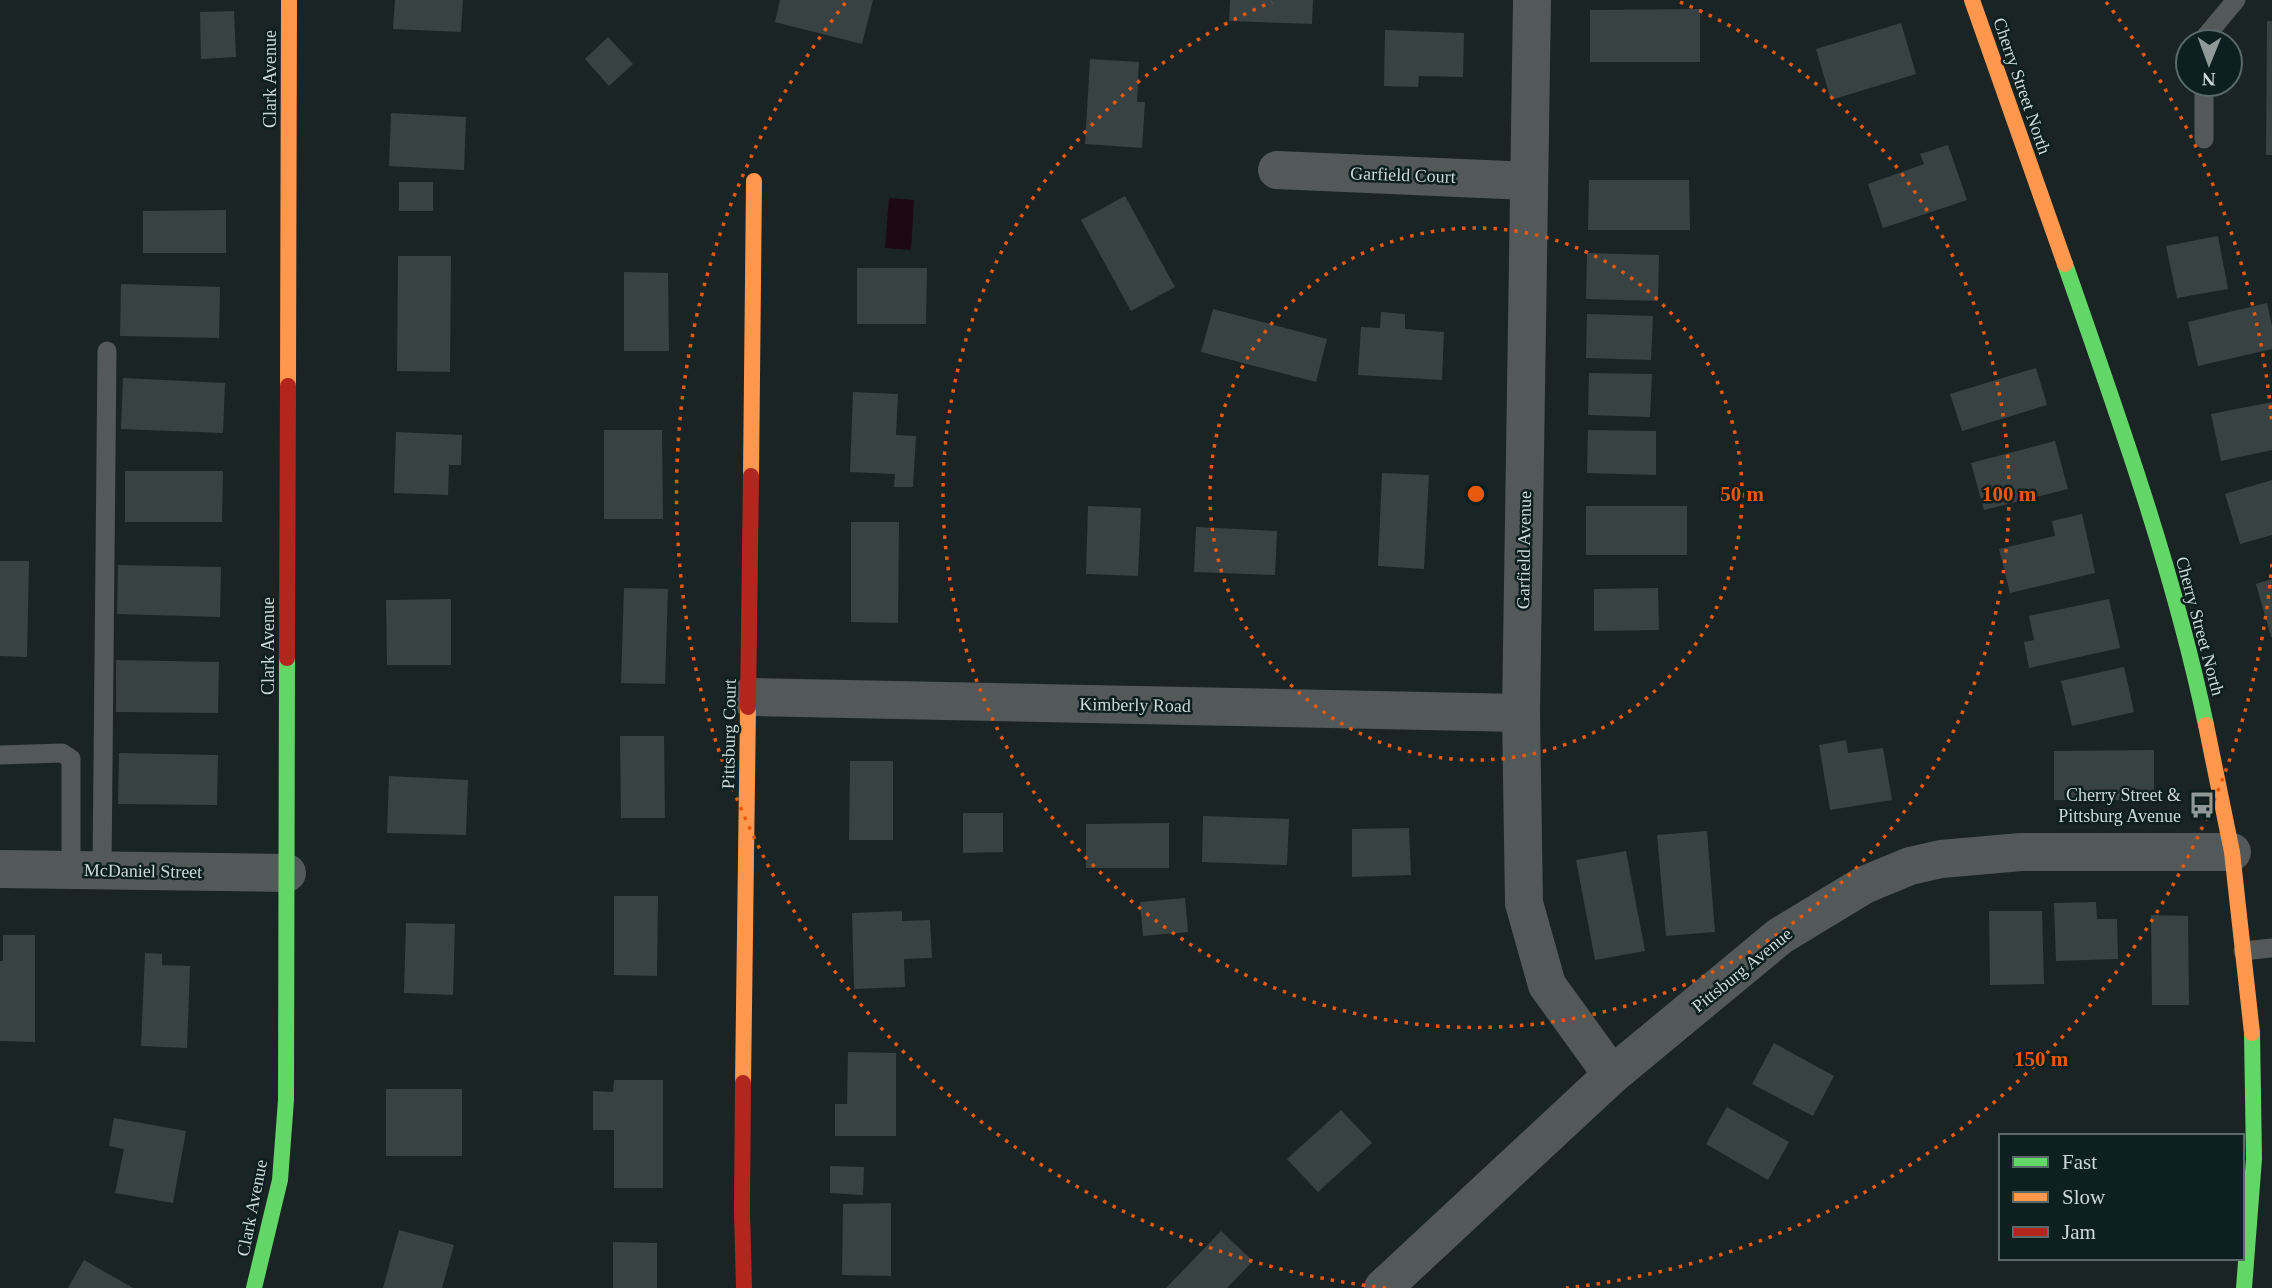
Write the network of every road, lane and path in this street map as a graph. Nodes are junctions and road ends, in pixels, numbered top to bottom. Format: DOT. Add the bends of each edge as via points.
graph roads {
  1 [pos="289,0"];
  2 [pos="1532,0"];
  3 [pos="1972,0"];
  4 [pos="2236,0"];
  5 [pos="2213,28"];
  6 [pos="2204,98"];
  7 [pos="2204,139"];
  8 [pos="1277,170"];
  9 [pos="754,181"];
  10 [pos="1529,181"];
  11 [pos="107,351"];
  12 [pos="749,697"];
  13 [pos="1521,713"];
  14 [pos="0,755"];
  15 [pos="2232,852"];
  16 [pos="0,869"];
  17 [pos="86,870"];
  18 [pos="286,873"];
  19 [pos="2272,948"];
  20 [pos="2243,951"];
  21 [pos="1612,1075"];
  22 [pos="254,1288"];
  23 [pos="744,1288"];
  24 [pos="1383,1288"];
  25 [pos="2244,1288"];
  1 -- 18 [label="street, Clark Avenue"];
  2 -- 10 [label="street, Garfield Avenue"];
  3 -- 15 [label="street, Cherry Street North" via="2122,428 2171,587 2191,653"];
  4 -- 5 [label="lane"];
  6 -- 7 [label="lane"];
  8 -- 10 [label="street, Garfield Court"];
  9 -- 12 [label="street, Pittsburg Court"];
  10 -- 13 [label="street, Garfield Avenue"];
  11 -- 17 [label="lane"];
  12 -- 13 [label="street, Kimberly Road"];
  12 -- 23 [label="street, Pittsburg Court"];
  13 -- 21 [label="street, Garfield Avenue" via="1524,903 1547,985"];
  14 -- 17 [label="lane" via="62,753 71,759"];
  15 -- 20 [label="street, Cherry Street North"];
  15 -- 21 [label="street, Pittsburg Avenue" via="2021,852 1910,866 1864,885 1780,936"];
  16 -- 17 [label="street, McDaniel Street"];
  17 -- 18 [label="street, McDaniel Street"];
  18 -- 22 [label="street, Clark Avenue" via="286,1100 280,1180"];
  19 -- 20 [label="lane"];
  20 -- 25 [label="street, Cherry Street North" via="2253,1046 2254,1159"];
  21 -- 24 [label="street, Pittsburg Avenue"];
}
